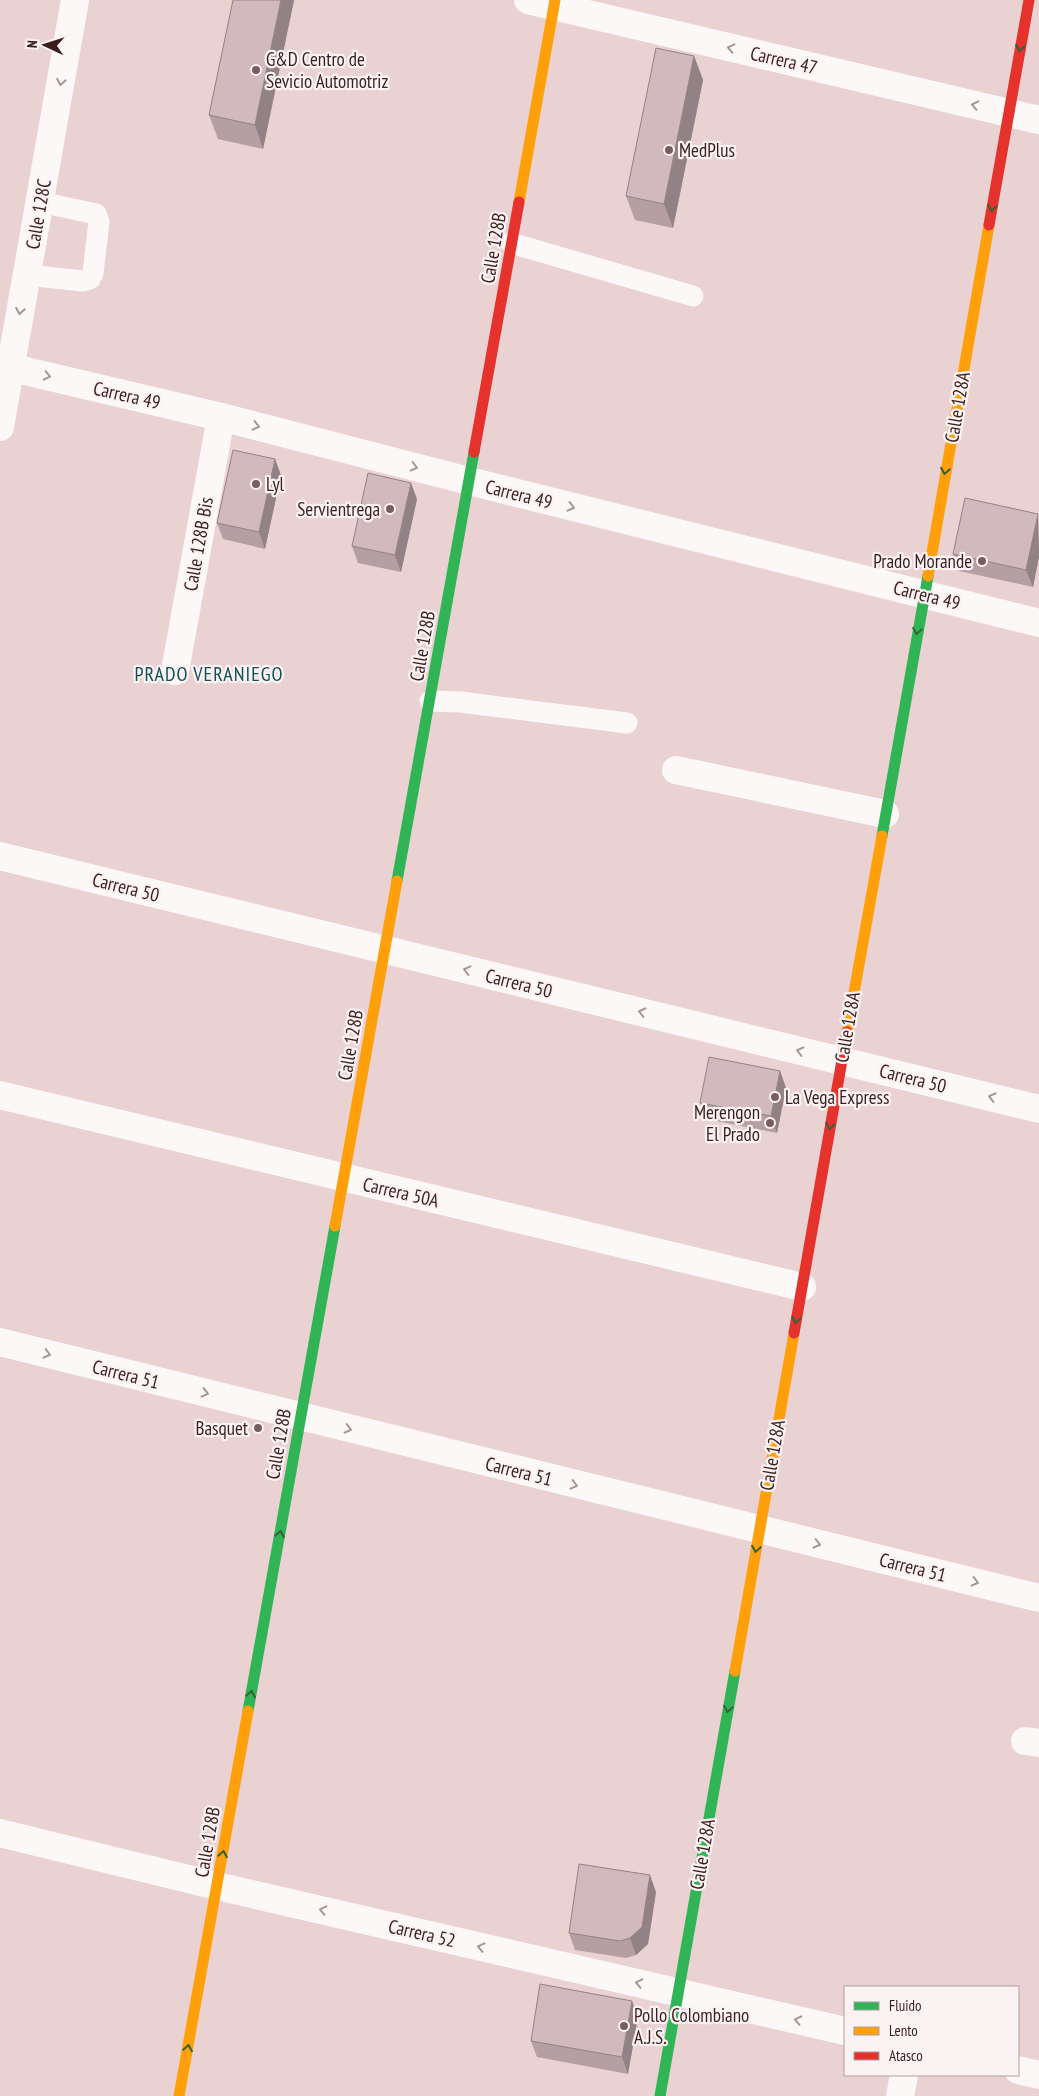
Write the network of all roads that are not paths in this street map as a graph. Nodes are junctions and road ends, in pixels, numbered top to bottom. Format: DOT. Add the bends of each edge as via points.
graph roads {
  1 [pos="75,0"];
  2 [pos="1029,0"];
  3 [pos="546,2"];
  4 [pos="1009,113"];
  5 [pos="1039,120"];
  6 [pos="40,202"];
  7 [pos="512,244"];
  8 [pos="27,275"];
  9 [pos="692,296"];
  10 [pos="5,366"];
  11 [pos="221,417"];
  12 [pos="0,427"];
  13 [pos="469,481"];
  14 [pos="924,595"];
  15 [pos="1039,623"];
  16 [pos="175,671"];
  17 [pos="430,701"];
  18 [pos="627,723"];
  19 [pos="676,770"];
  20 [pos="885,814"];
  21 [pos="0,856"];
  22 [pos="384,950"];
  23 [pos="841,1060"];
  24 [pos="0,1095"];
  25 [pos="1039,1109"];
  26 [pos="344,1179"];
  27 [pos="802,1287"];
  28 [pos="0,1342"];
  29 [pos="301,1418"];
  30 [pos="759,1530"];
  31 [pos="1039,1598"];
  32 [pos="0,1833"];
  33 [pos="217,1886"];
  34 [pos="678,1992"];
  35 [pos="844,2031"];
  36 [pos="1019,2070"];
  37 [pos="1039,2074"];
  38 [pos="904,2076"];
  39 [pos="179,2096"];
  40 [pos="660,2096"];
  41 [pos="900,2096"];
  1 -- 6 [label="street, Calle 128C, one-way"];
  2 -- 4 [label="street, Calle 128A, one-way"];
  4 -- 3 [label="street, Carrera 47, one-way"];
  3 -- 7 [label="street, Calle 128B"];
  4 -- 5 [label="street, Carrera 47"];
  4 -- 14 [label="street, Calle 128A, one-way"];
  6 -- 8 [label="street, Calle 128C"];
  6 -- 8 [label="lane" via="96,214 99,222 93,273 90,279 82,281"];
  7 -- 9 [label="lane"];
  7 -- 13 [label="street, Calle 128B"];
  8 -- 10 [label="street, Calle 128C, one-way"];
  10 -- 11 [label="street, Carrera 49, one-way"];
  10 -- 12 [label="street, Calle 128C"];
  11 -- 13 [label="street, Carrera 49, one-way"];
  11 -- 16 [label="street, Calle 128B Bis"];
  13 -- 14 [label="street, Carrera 49, one-way"];
  13 -- 17 [label="street, Calle 128B"];
  14 -- 15 [label="street, Carrera 49"];
  14 -- 20 [label="street, Calle 128A, one-way"];
  17 -- 18 [label="lane"];
  17 -- 22 [label="street, Calle 128B"];
  19 -- 20 [label="street"];
  20 -- 23 [label="street, Calle 128A"];
  21 -- 22 [label="street, Carrera 50"];
  23 -- 22 [label="street, Carrera 50, one-way"];
  22 -- 26 [label="street, Calle 128B"];
  25 -- 23 [label="street, Carrera 50, one-way"];
  23 -- 27 [label="street, Calle 128A, one-way"];
  24 -- 26 [label="street, Carrera 50A"];
  26 -- 27 [label="street, Carrera 50A"];
  26 -- 29 [label="street, Calle 128B"];
  27 -- 30 [label="street, Calle 128A, one-way"];
  28 -- 29 [label="street, Carrera 51, one-way"];
  29 -- 30 [label="street, Carrera 51, one-way"];
  33 -- 29 [label="street, Calle 128B, one-way"];
  30 -- 31 [label="street, Carrera 51, one-way"];
  30 -- 34 [label="street, Calle 128A, one-way"];
  32 -- 33 [label="street, Carrera 52"];
  34 -- 33 [label="street, Carrera 52, one-way"];
  39 -- 33 [label="street, Calle 128B, one-way"];
  35 -- 34 [label="street, Carrera 52, one-way"];
  34 -- 40 [label="street, Calle 128A"];
  36 -- 37 [label="street"];
  38 -- 41 [label="street"];
}
